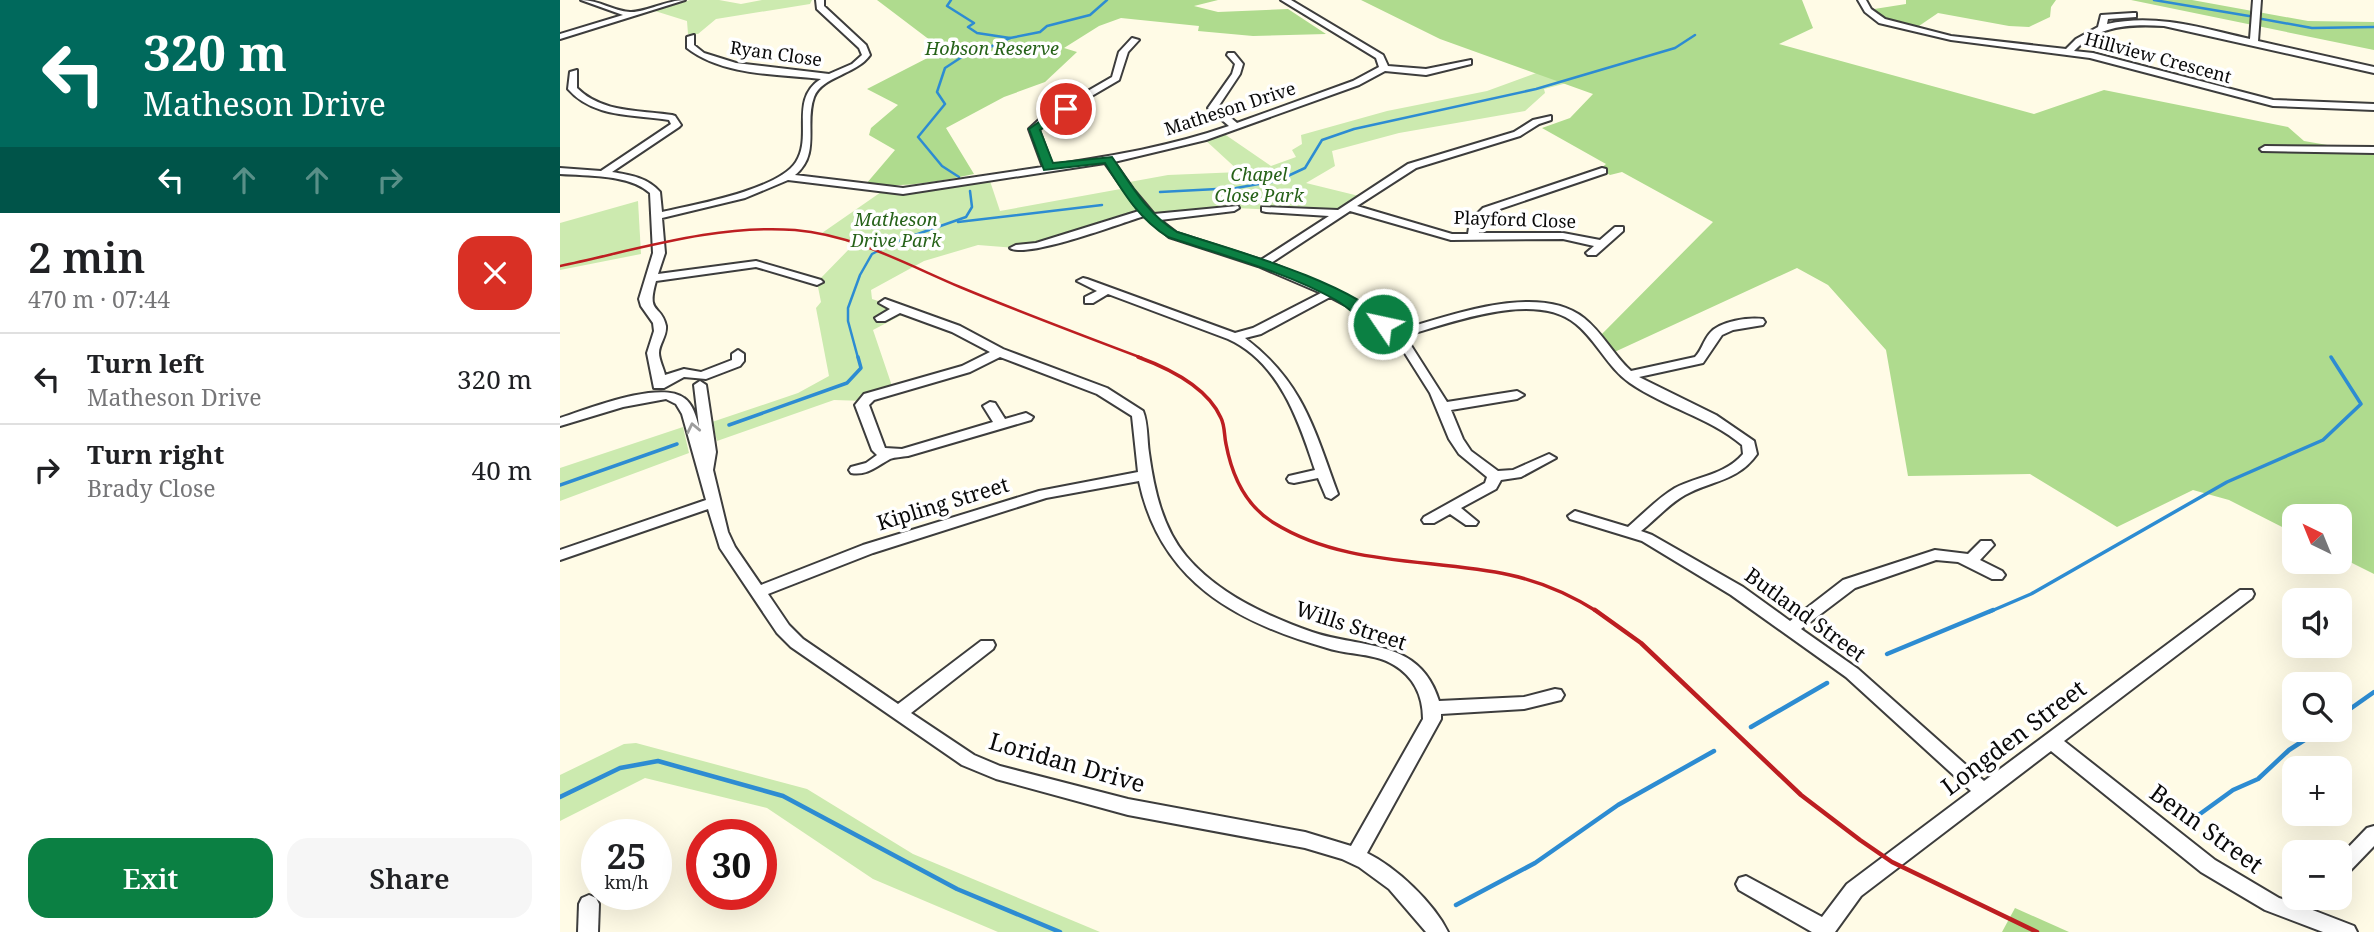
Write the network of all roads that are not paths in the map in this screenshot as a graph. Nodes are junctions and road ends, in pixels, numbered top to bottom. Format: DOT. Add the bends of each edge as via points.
graph roads {
  1 [pos="586,0"];
  2 [pos="681,0"];
  3 [pos="820,0"];
  4 [pos="1286,0"];
  5 [pos="1862,0"];
  6 [pos="2257,0"];
  7 [pos="631,15"];
  8 [pos="2200,30"];
  9 [pos="560,37"];
  10 [pos="691,37"];
  11 [pos="1135,40"];
  12 [pos="2254,42"];
  13 [pos="2068,52"];
  14 [pos="1231,55"];
  15 [pos="2320,57"];
  16 [pos="1468,62"];
  17 [pos="1384,68"];
  18 [pos="2374,70"];
  19 [pos="574,72"];
  20 [pos="830,77"];
  21 [pos="2374,107"];
  22 [pos="1524,114"];
  23 [pos="1548,118"];
  24 [pos="1536,122"];
  25 [pos="1235,125"];
  26 [pos="2265,149"];
  27 [pos="2374,150"];
  28 [pos="1108,159"];
  29 [pos="1048,167"];
  30 [pos="560,171"];
  31 [pos="1602,171"];
  32 [pos="601,175"];
  33 [pos="789,177"];
  34 [pos="1586,177"];
  35 [pos="1601,185"];
  36 [pos="1234,208"];
  37 [pos="1266,209"];
  38 [pos="1344,210"];
  39 [pos="1147,215"];
  40 [pos="657,216"];
  41 [pos="1619,229"];
  42 [pos="1475,237"];
  43 [pos="1016,248"];
  44 [pos="1262,264"];
  45 [pos="653,278"];
  46 [pos="817,282"];
  47 [pos="1083,282"];
  48 [pos="1107,290"];
  49 [pos="1332,292"];
  50 [pos="1089,300"];
  51 [pos="889,310"];
  52 [pos="1759,323"];
  53 [pos="1398,334"];
  54 [pos="1239,336"];
  55 [pos="999,352"];
  56 [pos="738,354"];
  57 [pos="656,365"];
  58 [pos="1628,376"];
  59 [pos="698,378"];
  60 [pos="663,390"];
  61 [pos="1517,395"];
  62 [pos="990,407"];
  63 [pos="1443,407"];
  64 [pos="1026,416"];
  65 [pos="560,422"];
  66 [pos="1001,424"];
  67 [pos="887,454"];
  68 [pos="1549,458"];
  69 [pos="706,470"];
  70 [pos="856,470"];
  71 [pos="1323,473"];
  72 [pos="1146,475"];
  73 [pos="1495,476"];
  74 [pos="1294,479"];
  75 [pos="1331,494"];
  76 [pos="715,502"];
  77 [pos="1451,508"];
  78 [pos="1575,516"];
  79 [pos="1429,520"];
  80 [pos="1471,522"];
  81 [pos="1631,532"];
  82 [pos="1986,545"];
  83 [pos="560,555"];
  84 [pos="1970,561"];
  85 [pos="1997,575"];
  86 [pos="758,592"];
  87 [pos="2246,594"];
  88 [pos="1791,628"];
  89 [pos="987,645"];
  90 [pos="1555,695"];
  91 [pos="1432,708"];
  92 [pos="899,713"];
  93 [pos="2051,741"];
  94 [pos="1984,792"];
  95 [pos="2374,834"];
  96 [pos="1356,856"];
  97 [pos="2352,856"];
  98 [pos="1746,884"];
  99 [pos="589,910"];
  100 [pos="2294,912"];
  101 [pos="1824,930"];
  102 [pos="588,932"];
  103 [pos="1438,932"];
  104 [pos="2347,932"];
  1 -- 7 [label="street"];
  2 -- 7 [label="street"];
  3 -- 20 [label="street" via="820,6 866,53 862,61"];
  4 -- 17 [label="street" via="1380,57"];
  5 -- 13 [label="street, Hillview Crescent" via="1882,21 1893,24 1951,38"];
  6 -- 12 [label="street"];
  7 -- 9 [label="street"];
  8 -- 12 [label="street"];
  8 -- 13 [label="street" via="2140,21 2102,27"];
  8 -- 15 [label="street" via="2255,52"];
  10 -- 20 [label="street, Ryan Close" via="693,50 714,60"];
  11 -- 29 [label="street" via="1126,46 1116,78 1034,129"];
  12 -- 15 [label="street"];
  13 -- 21 [label="street, Hillview Crescent" via="2262,102"];
  14 -- 25 [label="street" via="1239,64 1236,74 1213,108"];
  15 -- 18 [label="street"];
  16 -- 17 [label="street" via="1426,72"];
  17 -- 25 [label="street, Matheson Drive" via="1356,83"];
  19 -- 32 [label="street" via="572,89 582,100 672,118 677,125"];
  20 -- 33 [label="street" via="810,94 805,154 801,167"];
  22 -- 24 [label="street"];
  23 -- 24 [label="street"];
  24 -- 38 [label="street" via="1517,134 1412,166"];
  25 -- 28 [label="street, Matheson Drive" via="1203,138"];
  26 -- 27 [label="street"];
  28 -- 29 [label="street, Matheson Drive"];
  28 -- 39 [label="street"];
  29 -- 33 [label="street, Matheson Drive" via="903,191"];
  30 -- 32 [label="street, Loridan Drive"];
  31 -- 34 [label="street"];
  32 -- 40 [label="street, Loridan Drive" via="626,177 650,186 655,192"];
  33 -- 40 [label="street" via="756,191"];
  34 -- 35 [label="street"];
  34 -- 42 [label="street" via="1488,210 1474,223"];
  36 -- 39 [label="street"];
  37 -- 38 [label="street, Playford Close"];
  38 -- 42 [label="street, Playford Close" via="1436,233"];
  38 -- 44 [label="street"];
  39 -- 43 [label="street"];
  39 -- 44 [label="street" via="1183,240"];
  40 -- 45 [label="street, Loridan Drive" via="659,253"];
  41 -- 42 [label="street, Playford Close" via="1596,248 1563,236"];
  44 -- 49 [label="street"];
  45 -- 46 [label="street" via="756,264"];
  45 -- 57 [label="street, Loridan Drive" via="645,299 659,323 653,353"];
  47 -- 48 [label="street"];
  48 -- 50 [label="street"];
  48 -- 54 [label="street"];
  49 -- 53 [label="street"];
  49 -- 54 [label="street"];
  51 -- 55 [label="street, Wills Street" via="956,329"];
  52 -- 58 [label="street" via="1719,331 1707,355 1699,360"];
  53 -- 58 [label="street" via="1520,305 1554,307 1579,320"];
  53 -- 63 [label="street"];
  54 -- 71 [label="street" via="1281,375 1294,395"];
  55 -- 67 [label="street" via="966,369 865,401 862,405 879,450"];
  55 -- 72 [label="street, Wills Street" via="1102,391 1138,414"];
  56 -- 59 [label="street" via="736,363"];
  57 -- 59 [label="street"];
  57 -- 60 [label="street, Loridan Drive"];
  58 -- 81 [label="street" via="1738,434 1749,444 1750,454 1726,474 1679,492"];
  59 -- 60 [label="street" via="678,374"];
  59 -- 60 [label="street" via="686,393"];
  59 -- 69 [label="street, Loridan Drive" via="709,452"];
  60 -- 65 [label="street"];
  69 -- 60 [label="street, Loridan Drive, one-way" via="686,407"];
  61 -- 63 [label="street"];
  62 -- 66 [label="street"];
  63 -- 73 [label="street" via="1466,454"];
  64 -- 66 [label="street"];
  66 -- 67 [label="street"];
  67 -- 70 [label="street"];
  68 -- 73 [label="street" via="1516,474"];
  69 -- 76 [label="street, Loridan Drive"];
  71 -- 74 [label="street"];
  71 -- 75 [label="street"];
  72 -- 86 [label="street, Kipling Street" via="1044,494 868,549"];
  72 -- 91 [label="street, Wills Street" via="1154,511 1169,543 1210,586 1231,602 1298,633 1394,658 1421,680"];
  73 -- 77 [label="street" via="1491,486"];
  76 -- 83 [label="street"];
  76 -- 86 [label="street, Loridan Drive" via="728,548"];
  77 -- 79 [label="street"];
  77 -- 80 [label="street"];
  78 -- 81 [label="street, Butland Street"];
  81 -- 88 [label="street, Butland Street" via="1694,564"];
  82 -- 84 [label="street"];
  84 -- 85 [label="street"];
  84 -- 88 [label="street" via="1951,554 1935,555 1860,580"];
  86 -- 92 [label="street, Loridan Drive" via="797,643"];
  87 -- 93 [label="street, Longden Street"];
  88 -- 94 [label="street, Butland Street" via="1852,673"];
  89 -- 92 [label="street"];
  90 -- 91 [label="street" via="1524,703"];
  91 -- 96 [label="street" via="1428,729"];
  92 -- 96 [label="street, Loridan Drive" via="968,760 996,772 1091,799 1334,846"];
  93 -- 94 [label="street, Longden Street"];
  93 -- 100 [label="street, Benn Street" via="2208,866 2245,890"];
  94 -- 101 [label="street, Longden Street" via="1853,890"];
  95 -- 97 [label="street"];
  96 -- 103 [label="street, Loridan Drive" via="1390,876"];
  98 -- 101 [label="street"];
  99 -- 102 [label="street"];
  100 -- 104 [label="street, Benn Street"];
}
